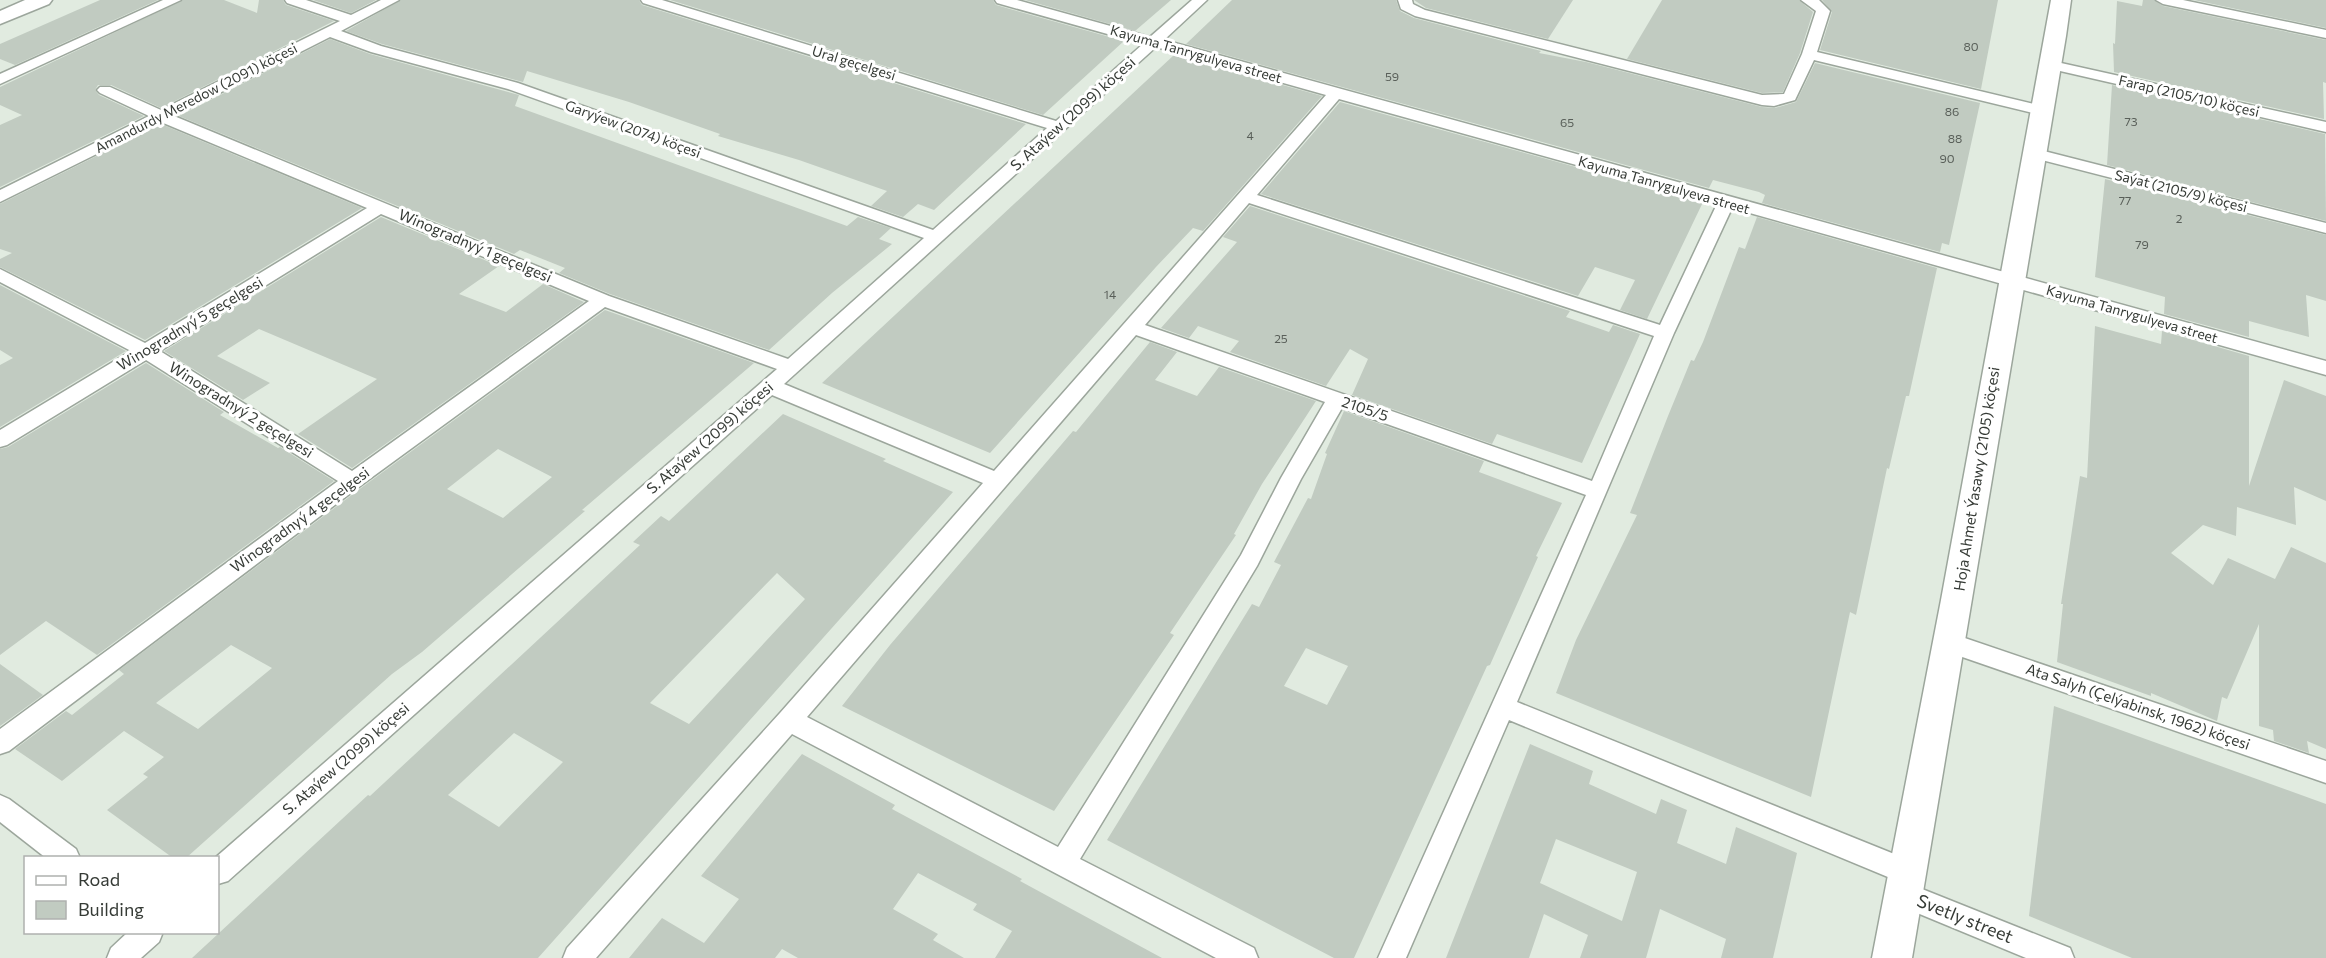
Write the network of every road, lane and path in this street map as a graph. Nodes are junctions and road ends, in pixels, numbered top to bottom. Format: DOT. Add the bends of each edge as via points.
graph roads {
  1 [pos="42,0"];
  2 [pos="174,0"];
  3 [pos="292,0"];
  4 [pos="392,0"];
  5 [pos="648,0"];
  6 [pos="1006,0"];
  7 [pos="1200,0"];
  8 [pos="1405,0"];
  9 [pos="1808,0"];
  10 [pos="2061,0"];
  11 [pos="2163,0"];
  12 [pos="2237,0"];
  13 [pos="2237,15"];
  14 [pos="0,18"];
  15 [pos="351,20"];
  16 [pos="327,31"];
  17 [pos="2326,34"];
  18 [pos="1154,42"];
  19 [pos="1809,54"];
  20 [pos="2052,65"];
  21 [pos="2,78"];
  22 [pos="105,90"];
  23 [pos="1336,93"];
  24 [pos="2041,110"];
  25 [pos="163,117"];
  26 [pos="1059,127"];
  27 [pos="2326,127"];
  28 [pos="2036,154"];
  29 [pos="0,197"];
  30 [pos="1246,197"];
  31 [pos="1726,202"];
  32 [pos="381,207"];
  33 [pos="2326,228"];
  34 [pos="936,237"];
  35 [pos="0,275"];
  36 [pos="2011,280"];
  37 [pos="603,300"];
  38 [pos="1132,327"];
  39 [pos="1665,333"];
  40 [pos="146,351"];
  41 [pos="791,367"];
  42 [pos="2326,368"];
  43 [pos="770,386"];
  44 [pos="1337,399"];
  45 [pos="0,440"];
  46 [pos="353,481"];
  47 [pos="998,481"];
  48 [pos="1598,491"];
  49 [pos="1950,643"];
  50 [pos="1503,707"];
  51 [pos="789,720"];
  52 [pos="0,743"];
  53 [pos="2326,772"];
  54 [pos="0,807"];
  55 [pos="64,856"];
  56 [pos="1063,863"];
  57 [pos="219,871"];
  58 [pos="1906,883"];
  59 [pos="148,934"];
  60 [pos="121,958"];
  61 [pos="577,958"];
  62 [pos="1245,958"];
  63 [pos="1392,958"];
  64 [pos="1892,958"];
  65 [pos="2060,958"];
  1 -- 14 [label="street"];
  2 -- 21 [label="street"];
  3 -- 15 [label="street"];
  4 -- 15 [label="street, Amandurdy Meredow (2091) köçesi"];
  5 -- 26 [label="street, Ural geçelgesi"];
  6 -- 18 [label="street, Kayuma Tanrygulyeva street"];
  7 -- 18 [label="street, S. Ataýew (2099) köçesi"];
  8 -- 19 [label="street" via="1406,6 1420,13 1762,100 1790,97"];
  9 -- 19 [label="street" via="1823,10"];
  10 -- 20 [label="street, Hoja Ahmet Ýasawy (2105) köçesi"];
  11 -- 13 [label="street"];
  12 -- 13 [label="street"];
  13 -- 17 [label="street"];
  15 -- 16 [label="street, Amandurdy Meredow (2091) köçesi"];
  16 -- 25 [label="street, Amandurdy Meredow (2091) köçesi"];
  16 -- 34 [label="street, Garyýew (2074) köçesi" via="376,49 513,86"];
  18 -- 23 [label="street, Kayuma Tanrygulyeva street"];
  18 -- 26 [label="street, S. Ataýew (2099) köçesi"];
  19 -- 24 [label="street"];
  20 -- 24 [label="street, Hoja Ahmet Ýasawy (2105) köçesi"];
  20 -- 27 [label="street, Farap (2105/10) köçesi"];
  22 -- 25 [label="street, Winogradnyý 1 geçelgesi"];
  23 -- 30 [label="street"];
  23 -- 31 [label="street, Kayuma Tanrygulyeva street"];
  24 -- 28 [label="street, Hoja Ahmet Ýasawy (2105) köçesi"];
  25 -- 29 [label="street, Amandurdy Meredow (2091) köçesi"];
  25 -- 32 [label="street, Winogradnyý 1 geçelgesi"];
  26 -- 34 [label="street, S. Ataýew (2099) köçesi"];
  28 -- 33 [label="street, Saýat (2105/9) köçesi"];
  28 -- 36 [label="street, Hoja Ahmet Ýasawy (2105) köçesi"];
  30 -- 38 [label="street"];
  30 -- 39 [label="street"];
  31 -- 36 [label="street, Kayuma Tanrygulyeva street"];
  31 -- 39 [label="street"];
  32 -- 37 [label="street, Winogradnyý 1 geçelgesi"];
  32 -- 40 [label="street, Winogradnyý 5 geçelgesi"];
  34 -- 41 [label="street, S. Ataýew (2099) köçesi"];
  35 -- 40 [label="street, Winogradnyý 2 geçelgesi"];
  36 -- 42 [label="street, Kayuma Tanrygulyeva street"];
  36 -- 49 [label="street, Hoja Ahmet Ýasawy (2105) köçesi"];
  37 -- 41 [label="street, Winogradnyý 1 geçelgesi"];
  37 -- 46 [label="street, Winogradnyý 4 geçelgesi"];
  38 -- 44 [label="street, 2105/5"];
  38 -- 47 [label="street"];
  39 -- 48 [label="street"];
  40 -- 45 [label="street, Winogradnyý 5 geçelgesi"];
  40 -- 46 [label="street, Winogradnyý 2 geçelgesi"];
  41 -- 43 [label="street, S. Ataýew (2099) köçesi"];
  43 -- 47 [label="street"];
  43 -- 57 [label="street, S. Ataýew (2099) köçesi"];
  44 -- 48 [label="street, 2105/5"];
  44 -- 56 [label="street" via="1249,560"];
  46 -- 52 [label="street, Winogradnyý 4 geçelgesi"];
  47 -- 51 [label="street"];
  48 -- 50 [label="street"];
  49 -- 53 [label="street, Ata Salyh (Çelýabinsk, 1962) köçesi"];
  49 -- 58 [label="street, Hoja Ahmet Ýasawy (2105) köçesi"];
  50 -- 58 [label="street, Svetly street"];
  50 -- 63 [label="street"];
  51 -- 56 [label="street"];
  51 -- 61 [label="street"];
  54 -- 55 [label="street"];
  56 -- 62 [label="street"];
  58 -- 64 [label="street, Hoja Ahmet Ýasawy (2105) köçesi"];
  58 -- 65 [label="street, Svetly street"];
  59 -- 60 [label="street"];
}
